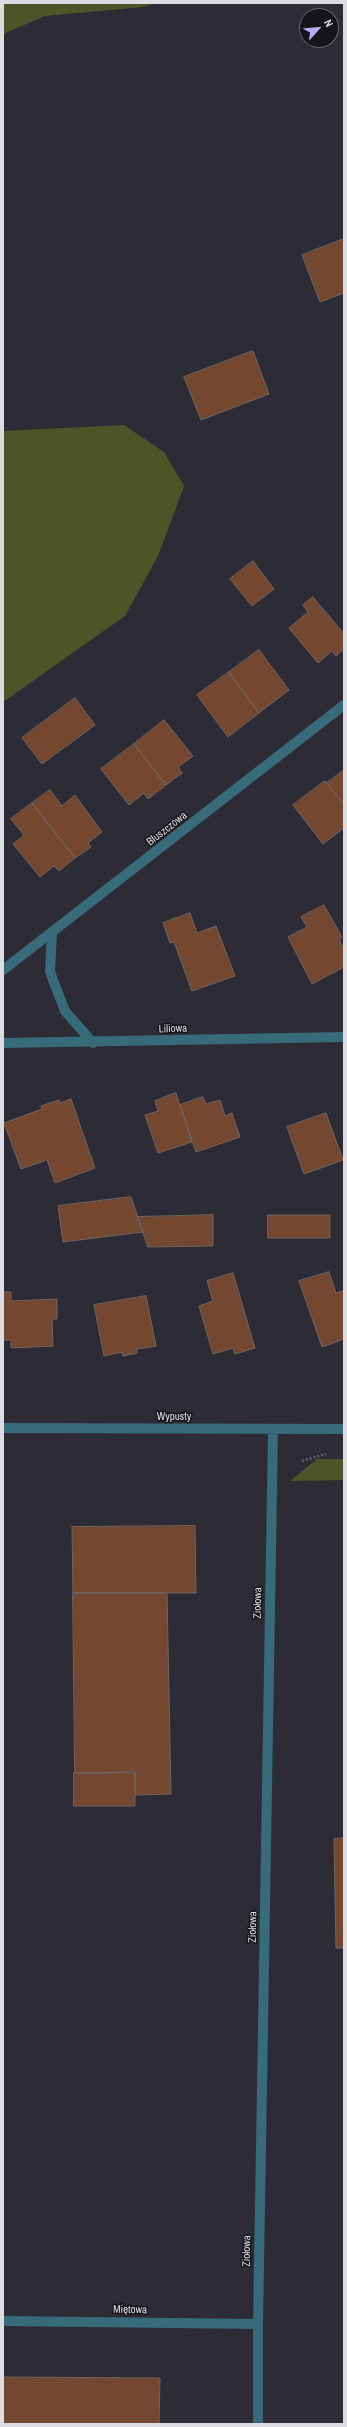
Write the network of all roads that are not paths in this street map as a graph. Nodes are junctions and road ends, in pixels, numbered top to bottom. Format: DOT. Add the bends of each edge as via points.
graph roads {
  1 [pos="344,705"];
  2 [pos="52,933"];
  3 [pos="3,970"];
  4 [pos="344,1037"];
  5 [pos="3,1043"];
  6 [pos="93,1043"];
  7 [pos="3,1428"];
  8 [pos="344,1429"];
  9 [pos="273,1430"];
  10 [pos="3,2321"];
  11 [pos="258,2324"];
  12 [pos="258,2424"];
  1 -- 2 [label="street, Bluszczowa"];
  2 -- 3 [label="street, Bluszczowa"];
  2 -- 6 [label="street" via="50,972 65,1011"];
  4 -- 6 [label="street, Liliowa"];
  5 -- 6 [label="street, Liliowa"];
  7 -- 9 [label="street, Wypusty"];
  8 -- 9 [label="street, Wypusty"];
  9 -- 11 [label="street, Ziołowa"];
  10 -- 11 [label="street, Miętowa"];
  11 -- 12 [label="street, Ziołowa"];
}
